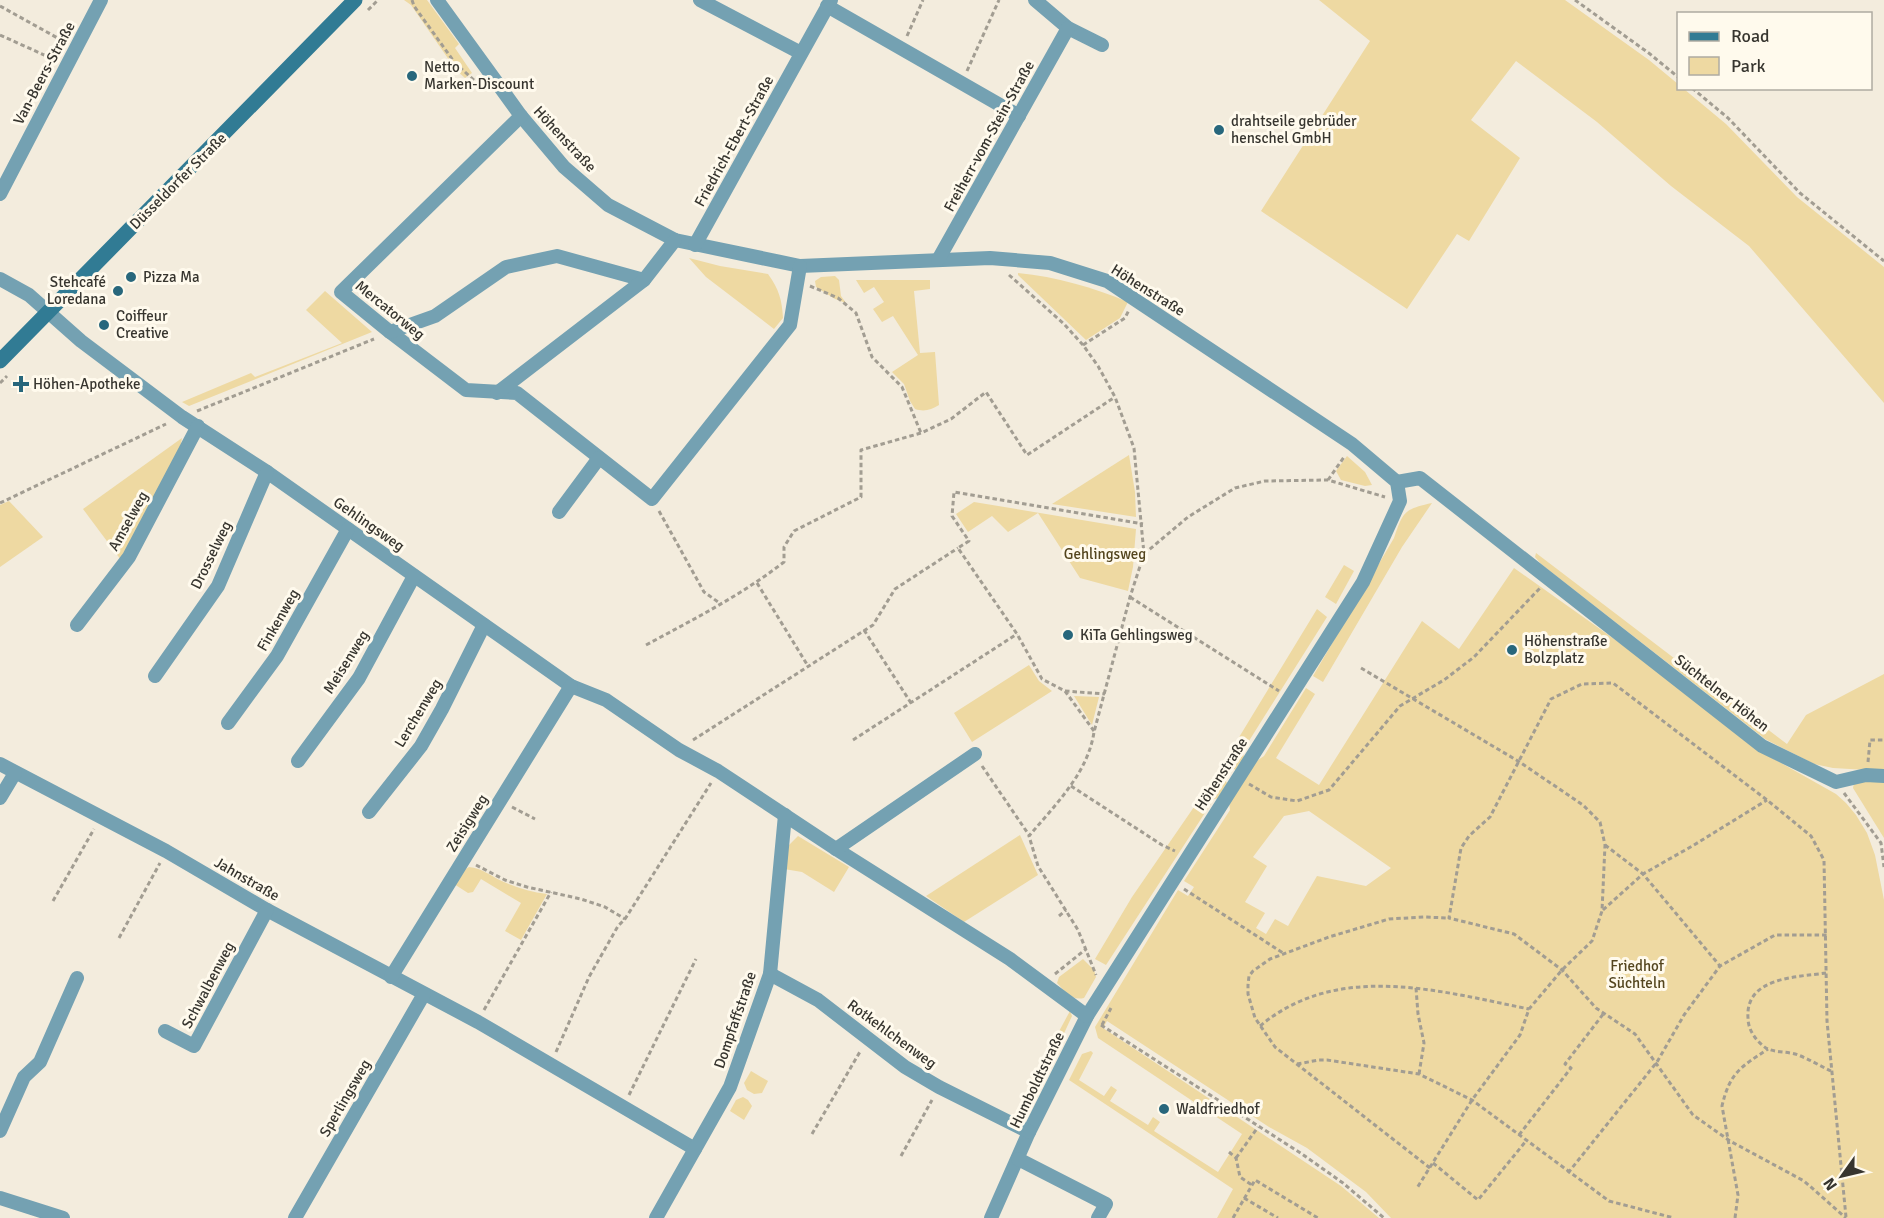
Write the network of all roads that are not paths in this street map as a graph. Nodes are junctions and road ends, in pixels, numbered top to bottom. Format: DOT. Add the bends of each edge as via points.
graph roads {
  1 [pos="101,0"];
  2 [pos="355,0"];
  3 [pos="437,0"];
  4 [pos="700,0"];
  5 [pos="1035,0"];
  6 [pos="829,3"];
  7 [pos="1068,28"];
  8 [pos="1102,45"];
  9 [pos="801,53"];
  10 [pos="521,116"];
  11 [pos="1019,116"];
  12 [pos="0,194"];
  13 [pos="675,240"];
  14 [pos="694,245"];
  15 [pos="938,260"];
  16 [pos="800,266"];
  17 [pos="0,279"];
  18 [pos="644,279"];
  19 [pos="49,312"];
  20 [pos="390,332"];
  21 [pos="0,362"];
  22 [pos="496,393"];
  23 [pos="198,426"];
  24 [pos="599,458"];
  25 [pos="267,472"];
  26 [pos="1397,482"];
  27 [pos="559,512"];
  28 [pos="348,529"];
  29 [pos="414,576"];
  30 [pos="77,625"];
  31 [pos="484,625"];
  32 [pos="155,675"];
  33 [pos="571,686"];
  34 [pos="228,723"];
  35 [pos="975,754"];
  36 [pos="298,761"];
  37 [pos="0,764"];
  38 [pos="15,772"];
  39 [pos="1884,776"];
  40 [pos="0,798"];
  41 [pos="369,812"];
  42 [pos="784,815"];
  43 [pos="836,849"];
  44 [pos="267,910"];
  45 [pos="770,974"];
  46 [pos="391,977"];
  47 [pos="77,978"];
  48 [pos="424,994"];
  49 [pos="1087,1016"];
  50 [pos="165,1031"];
  51 [pos="0,1131"];
  52 [pos="1029,1132"];
  53 [pos="695,1149"];
  54 [pos="1018,1159"];
  55 [pos="0,1198"];
  56 [pos="63,1218"];
  57 [pos="295,1218"];
  58 [pos="656,1218"];
  59 [pos="991,1218"];
  60 [pos="1098,1218"];
  1 -- 12 [label="street, Van-Beers-Straße"];
  2 -- 19 [label="main road, Düsseldorfer Straße"];
  3 -- 10 [label="street, Höhenstraße"];
  4 -- 9 [label="street"];
  5 -- 7 [label="street"];
  6 -- 9 [label="street, Friedrich-Ebert-Straße"];
  6 -- 11 [label="street"];
  7 -- 8 [label="street"];
  7 -- 11 [label="street, Freiherr-vom-Stein-Straße"];
  9 -- 14 [label="street, Friedrich-Ebert-Straße"];
  10 -- 13 [label="street, Höhenstraße" via="564,166 608,205"];
  10 -- 20 [label="street, Mercatorweg" via="341,292"];
  11 -- 15 [label="street, Freiherr-vom-Stein-Straße"];
  13 -- 14 [label="street, Höhenstraße"];
  13 -- 18 [label="street"];
  14 -- 16 [label="street, Höhenstraße"];
  15 -- 16 [label="street, Höhenstraße"];
  15 -- 26 [label="street, Höhenstraße" via="990,258 1050,263 1107,281 1352,444"];
  16 -- 24 [label="street, Mercatorweg" via="790,325 652,499"];
  17 -- 19 [label="street, Gehlingsweg"];
  18 -- 20 [label="street" via="558,256 506,267 435,316"];
  18 -- 22 [label="street"];
  19 -- 21 [label="main road, Düsseldorfer Straße"];
  19 -- 23 [label="street, Gehlingsweg" via="81,341"];
  20 -- 22 [label="street, Mercatorweg" via="466,390"];
  22 -- 24 [label="street, Mercatorweg" via="517,393"];
  23 -- 25 [label="street, Gehlingsweg"];
  23 -- 30 [label="street, Amselweg" via="129,557"];
  24 -- 27 [label="street"];
  25 -- 28 [label="street, Gehlingsweg"];
  25 -- 32 [label="street, Drosselweg" via="218,586"];
  26 -- 39 [label="street, Süchtelner Höhen" via="1420,478 1761,746 1836,782 1866,775"];
  26 -- 49 [label="street, Höhenstraße" via="1400,501 1363,582"];
  28 -- 29 [label="street, Gehlingsweg"];
  28 -- 34 [label="street, Finkenweg" via="277,656"];
  29 -- 31 [label="street, Gehlingsweg"];
  29 -- 36 [label="street, Meisenweg" via="359,678"];
  31 -- 33 [label="street, Gehlingsweg"];
  31 -- 41 [label="street, Lerchenweg" via="421,746"];
  33 -- 42 [label="street, Gehlingsweg" via="606,700"];
  33 -- 46 [label="street, Zeisigweg"];
  35 -- 43 [label="street"];
  37 -- 38 [label="street, Jahnstraße"];
  38 -- 40 [label="street"];
  38 -- 44 [label="street, Jahnstraße" via="166,851"];
  42 -- 43 [label="street, Gehlingsweg"];
  42 -- 45 [label="street, Dompfaffstraße"];
  43 -- 49 [label="street, Gehlingsweg" via="1010,959"];
  44 -- 46 [label="street, Jahnstraße"];
  44 -- 50 [label="street, Schwalbenweg" via="194,1046"];
  45 -- 52 [label="street, Rotkehlchenweg" via="818,1000 905,1067 939,1088"];
  45 -- 53 [label="street, Dompfaffstraße" via="730,1087"];
  46 -- 48 [label="street, Jahnstraße"];
  47 -- 51 [label="street" via="40,1062 24,1077"];
  48 -- 53 [label="street, Jahnstraße"];
  48 -- 57 [label="street, Sperlingsweg"];
  49 -- 52 [label="street, Humboldtstraße"];
  52 -- 54 [label="street, Humboldtstraße"];
  53 -- 58 [label="street, Dompfaffstraße"];
  54 -- 59 [label="street, Humboldtstraße"];
  54 -- 60 [label="street" via="1106,1204"];
  55 -- 56 [label="street"];
}
